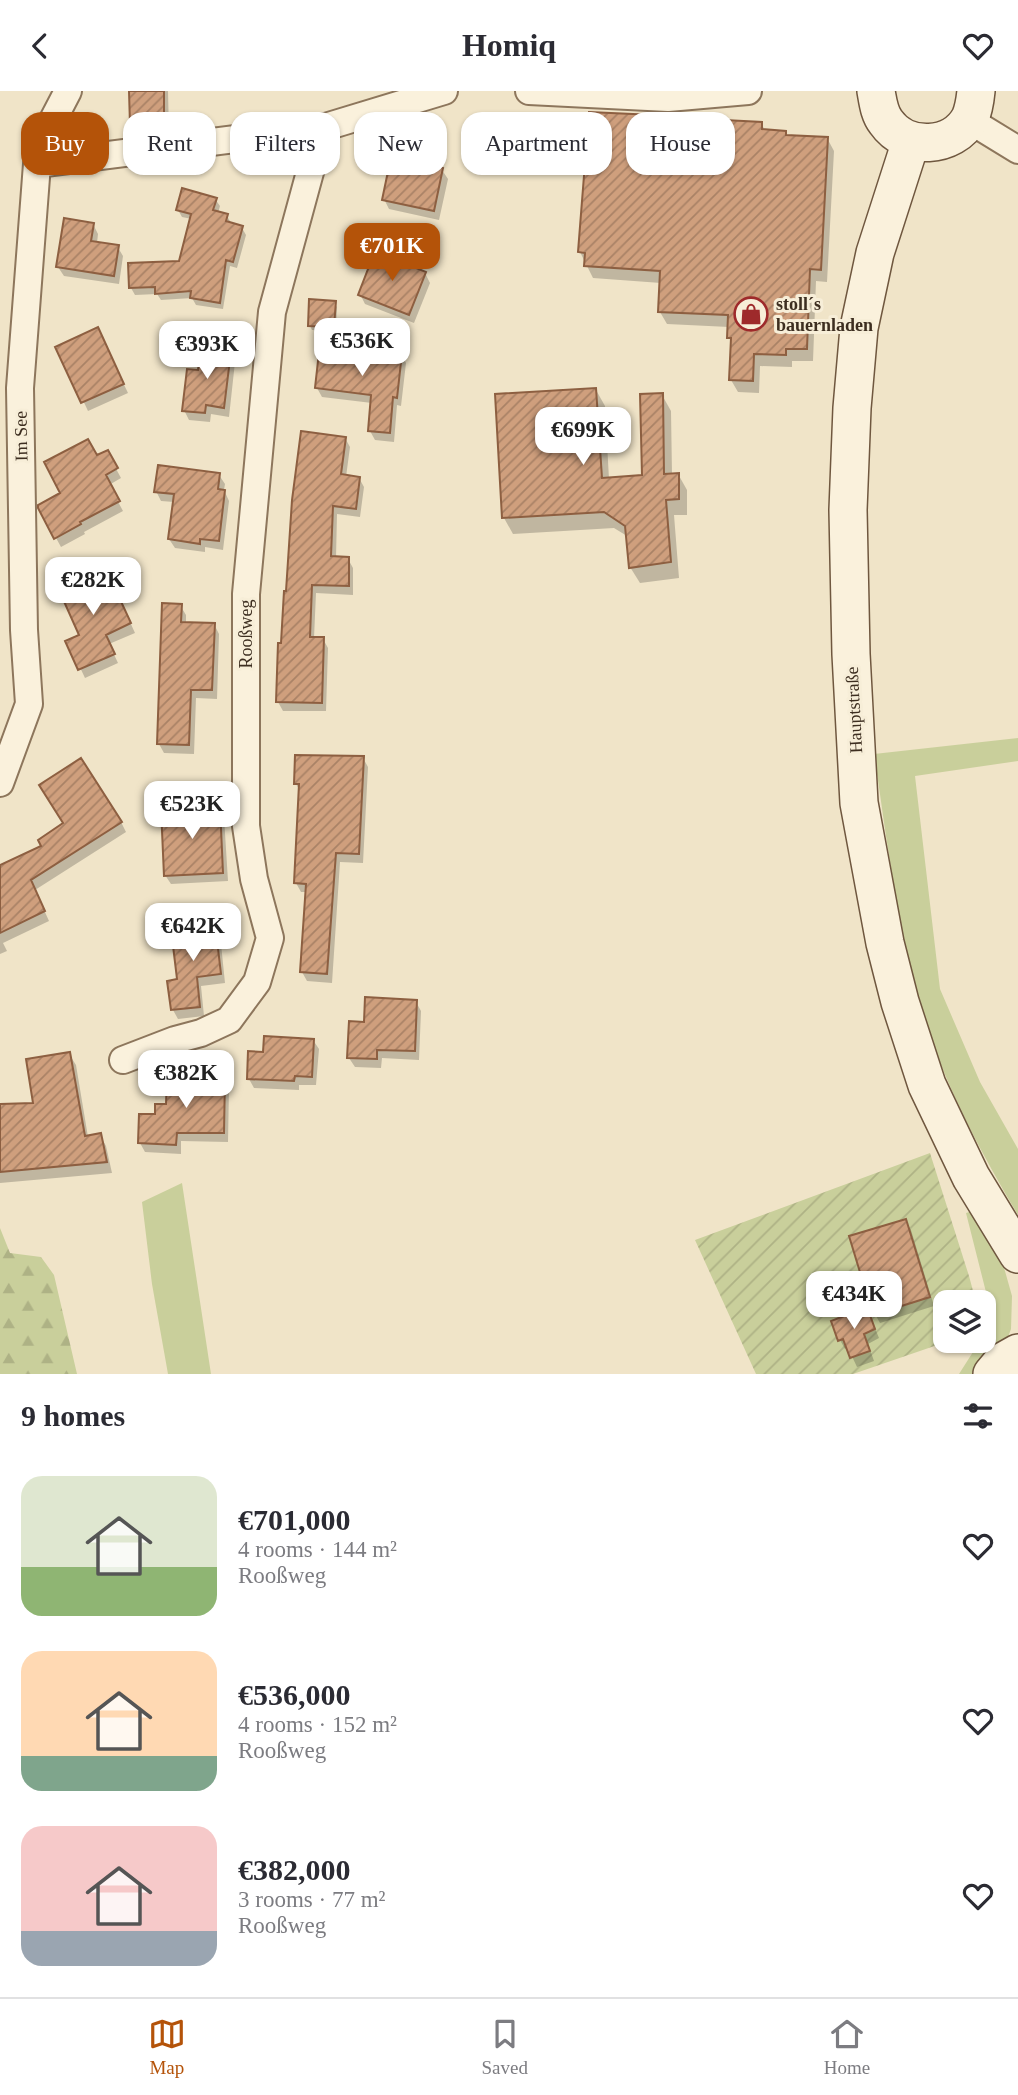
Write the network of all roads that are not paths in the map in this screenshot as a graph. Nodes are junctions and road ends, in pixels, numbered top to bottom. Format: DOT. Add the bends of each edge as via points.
graph roads {
  1 [pos="68,91"];
  2 [pos="444,91"];
  3 [pos="528,91"];
  4 [pos="748,91"];
  5 [pos="877,91"];
  6 [pos="972,105"];
  7 [pos="57,112"];
  8 [pos="340,122"];
  9 [pos="230,140"];
  10 [pos="911,141"];
  11 [pos="1018,150"];
  12 [pos="109,155"];
  13 [pos="36,175"];
  14 [pos="308,175"];
  15 [pos="0,783"];
  16 [pos="123,1060"];
  17 [pos="1018,1254"];
  18 [pos="1018,1353"];
  19 [pos="992,1374"];
  1 -- 7 [label="street, Im See"];
  2 -- 8 [label="street"];
  3 -- 4 [label="street" via="668,98"];
  5 -- 10 [label="main road" via="885,121"];
  6 -- 10 [label="main road" via="960,130 949,138"];
  6 -- 11 [label="street"];
  9 -- 12 [label="street"];
  10 -- 17 [label="main road, Hauptstraße" via="859,328 852,408 848,510 859,803 885,943 927,1084 971,1177"];
  13 -- 15 [label="street, Im See" via="20,388 29,704"];
  14 -- 16 [label="street, Rooßweg" via="272,312 246,594 246,826 270,938 257,982 229,1020"];
  18 -- 19 [label="main road"];
}
